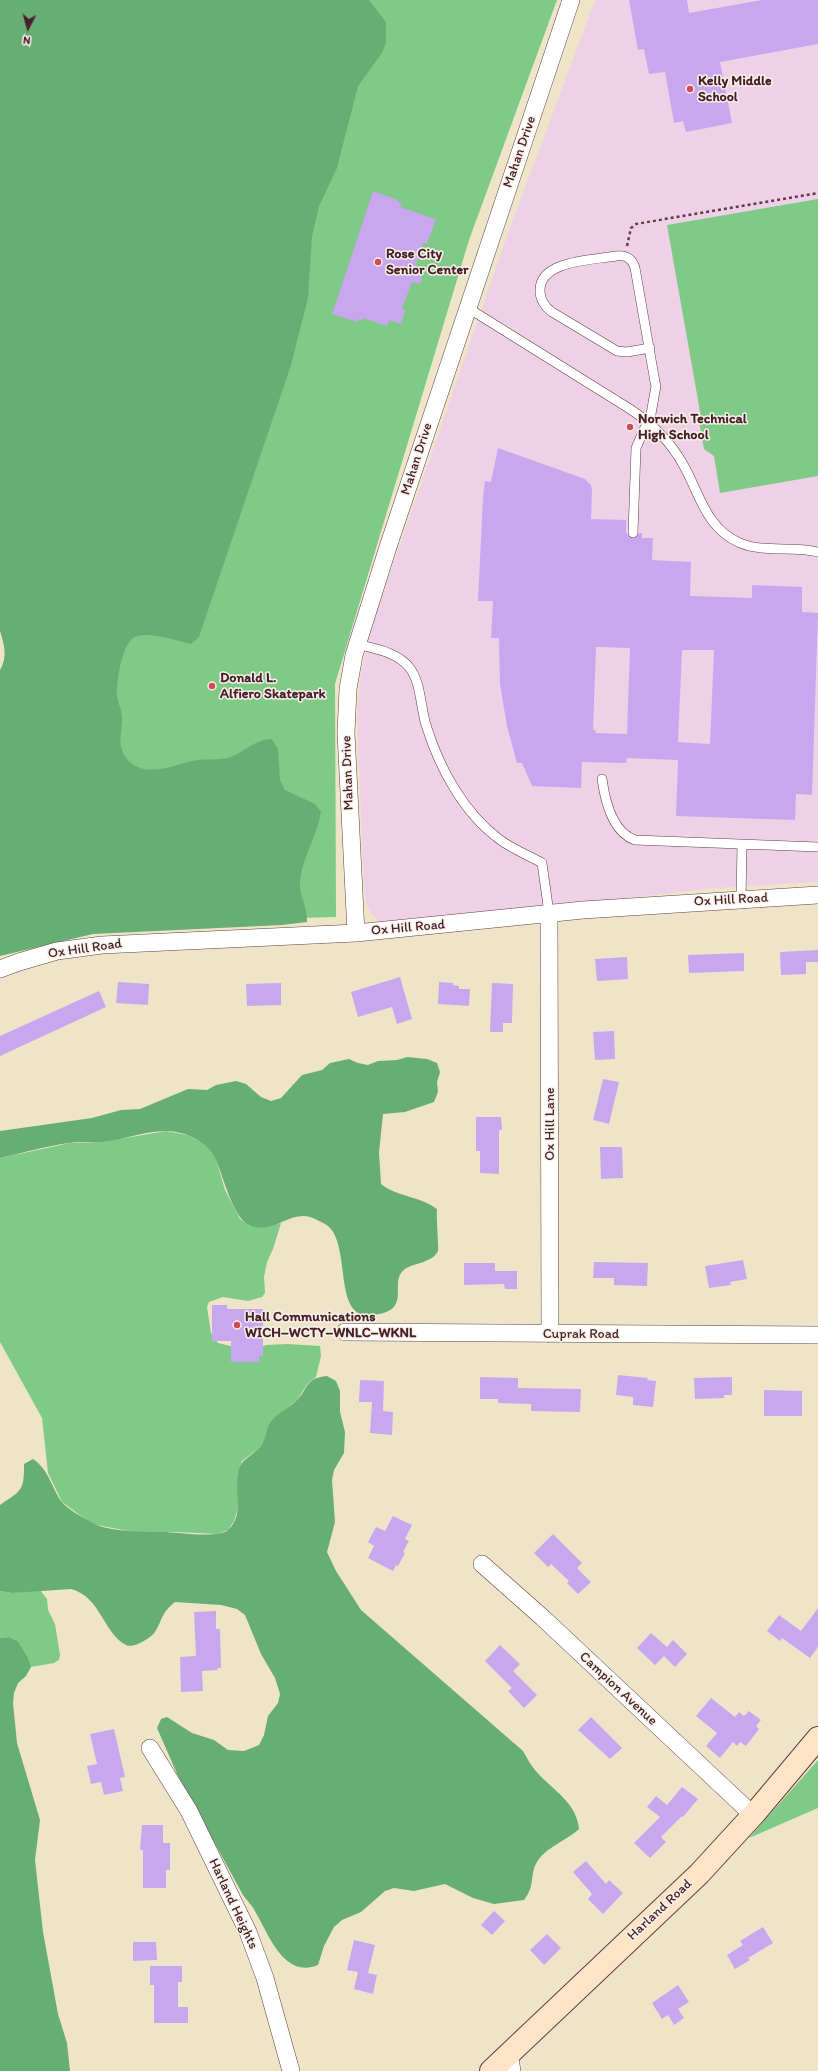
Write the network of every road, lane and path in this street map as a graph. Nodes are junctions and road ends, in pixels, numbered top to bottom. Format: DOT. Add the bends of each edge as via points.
graph roads {
  1 [pos="572,0"];
  2 [pos="818,193"];
  3 [pos="626,256"];
  4 [pos="468,308"];
  5 [pos="650,348"];
  6 [pos="648,421"];
  7 [pos="633,533"];
  8 [pos="818,552"];
  9 [pos="357,644"];
  10 [pos="602,779"];
  11 [pos="742,845"];
  12 [pos="818,847"];
  13 [pos="818,895"];
  14 [pos="740,900"];
  15 [pos="549,913"];
  16 [pos="356,933"];
  17 [pos="0,969"];
  18 [pos="345,1332"];
  19 [pos="550,1334"];
  20 [pos="818,1335"];
  21 [pos="482,1564"];
  22 [pos="818,1738"];
  23 [pos="150,1748"];
  24 [pos="753,1815"];
  25 [pos="511,2062"];
  26 [pos="291,2071"];
  27 [pos="491,2071"];
  1 -- 4 [label="street, Mahan Drive"];
  2 -- 3 [label="path" via="636,224 631,228"];
  3 -- 5 [label="lane" via="635,268"];
  3 -- 5 [label="lane" via="556,267 540,284 541,296 543,303 552,312 614,350 624,352"];
  4 -- 6 [label="lane"];
  4 -- 9 [label="street, Mahan Drive"];
  5 -- 6 [label="lane" via="656,386"];
  6 -- 7 [label="lane" via="636,448"];
  6 -- 8 [label="lane" via="676,453 706,513 722,532 751,546"];
  9 -- 15 [label="lane" via="392,654 410,669 416,680 432,744 447,776 468,807 496,836 542,863"];
  9 -- 16 [label="street, Mahan Drive" via="349,681 346,733"];
  10 -- 11 [label="lane" via="605,798 612,815 619,829 631,839 640,842"];
  11 -- 12 [label="lane"];
  11 -- 14 [label="lane"];
  13 -- 14 [label="street, Ox Hill Road"];
  14 -- 15 [label="street, Ox Hill Road"];
  15 -- 16 [label="street, Ox Hill Road"];
  15 -- 19 [label="street, Ox Hill Lane"];
  16 -- 17 [label="street, Ox Hill Road" via="102,945 50,953"];
  18 -- 19 [label="street, Cuprak Road"];
  19 -- 20 [label="street, Cuprak Road"];
  21 -- 24 [label="street, Campion Avenue"];
  22 -- 24 [label="main road, Harland Road"];
  23 -- 26 [label="street, Harland Heights" via="189,1810 248,1932 265,1978"];
  24 -- 25 [label="main road, Harland Road" via="699,1874"];
  25 -- 27 [label="main road, Harland Road"];
}
